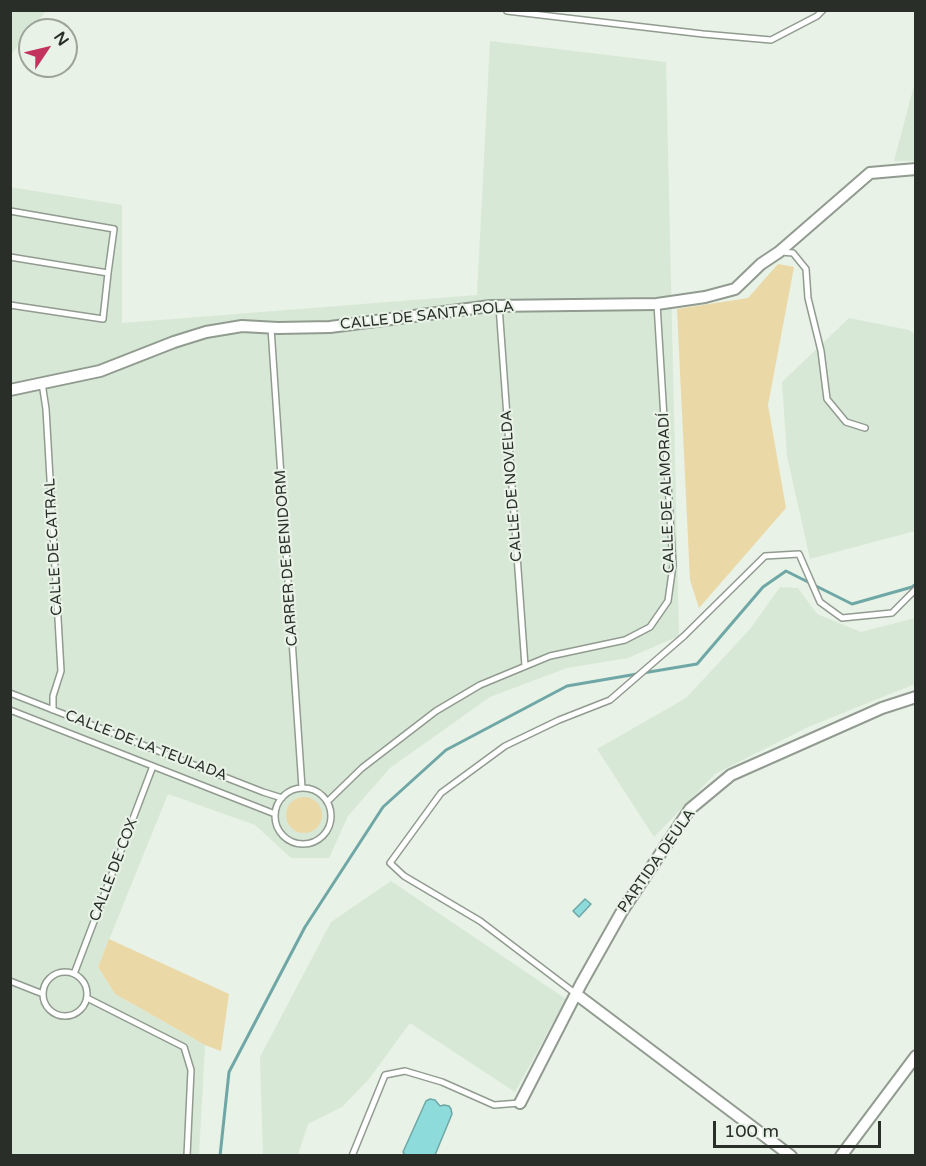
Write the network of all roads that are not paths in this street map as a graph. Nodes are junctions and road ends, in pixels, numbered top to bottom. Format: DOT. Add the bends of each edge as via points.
graph roads {
  1 [pos="823,10"];
  2 [pos="507,11"];
  3 [pos="915,170"];
  4 [pos="10,211"];
  5 [pos="779,252"];
  6 [pos="10,257"];
  7 [pos="108,273"];
  8 [pos="657,303"];
  9 [pos="10,305"];
  10 [pos="499,306"];
  11 [pos="271,328"];
  12 [pos="42,383"];
  13 [pos="10,390"];
  14 [pos="865,428"];
  15 [pos="915,590"];
  16 [pos="525,666"];
  17 [pos="10,693"];
  18 [pos="915,697"];
  19 [pos="10,710"];
  20 [pos="53,710"];
  21 [pos="153,766"];
  22 [pos="302,788"];
  23 [pos="282,798"];
  24 [pos="327,802"];
  25 [pos="275,814"];
  26 [pos="74,974"];
  27 [pos="10,981"];
  28 [pos="43,994"];
  29 [pos="576,994"];
  30 [pos="87,998"];
  31 [pos="915,1056"];
  32 [pos="520,1103"];
  33 [pos="187,1155"];
  34 [pos="352,1155"];
  35 [pos="791,1155"];
  36 [pos="841,1155"];
  1 -- 2 [label="lane" via="771,40"];
  3 -- 5 [label="street, CALLE DE SANTA POLA" via="870,173"];
  4 -- 7 [label="lane" via="114,229"];
  5 -- 8 [label="street, CALLE DE SANTA POLA" via="735,289"];
  5 -- 14 [label="lane" via="793,253 806,269 827,399 846,422"];
  6 -- 7 [label="lane"];
  7 -- 9 [label="lane" via="103,319"];
  8 -- 10 [label="street, CALLE DE SANTA POLA"];
  8 -- 16 [label="lane, CALLE DE ALMORADÍ" via="673,565 668,601 650,627 625,640 550,656"];
  10 -- 11 [label="street, CALLE DE SANTA POLA" via="330,327"];
  10 -- 16 [label="lane, CALLE DE NOVELDA"];
  11 -- 12 [label="street, CALLE DE SANTA POLA" via="242,326 206,332 100,371"];
  11 -- 22 [label="lane, CARRER DE BENIDORM"];
  12 -- 13 [label="street, CALLE DE SANTA POLA"];
  12 -- 20 [label="lane, CALLE DE CATRAL" via="61,671"];
  15 -- 29 [label="lane" via="892,613 842,618 820,602 799,554 765,556 684,636 610,700 505,746 441,793 390,863 404,876 480,921"];
  16 -- 24 [label="lane, CALLE DE ALMORADÍ" via="480,685 436,711 362,768"];
  17 -- 20 [label="lane, CALLE DE LA TEULADA"];
  18 -- 29 [label="street, PARTIDA DEULA" via="731,775 690,809 621,913"];
  19 -- 21 [label="lane, CALLE DE LA TEULADA"];
  20 -- 23 [label="lane, CALLE DE LA TEULADA"];
  21 -- 25 [label="lane, CALLE DE LA TEULADA"];
  21 -- 26 [label="lane, CALLE DE COX"];
  22 -- 23 [label="lane"];
  22 -- 24 [label="lane" via="317,792"];
  23 -- 25 [label="lane"];
  24 -- 25 [label="lane" via="330,824 312,843 287,839 280,832"];
  26 -- 28 [label="lane" via="64,971 53,975"];
  26 -- 30 [label="lane" via="86,986"];
  27 -- 28 [label="lane"];
  28 -- 30 [label="lane" via="48,1008 64,1016 79,1011"];
  29 -- 32 [label="street, PARTIDA DEULA"];
  29 -- 35 [label="street"];
  30 -- 33 [label="lane" via="184,1047 191,1070"];
  31 -- 36 [label="street"];
  32 -- 34 [label="lane" via="494,1105 405,1071 385,1075"];
}
